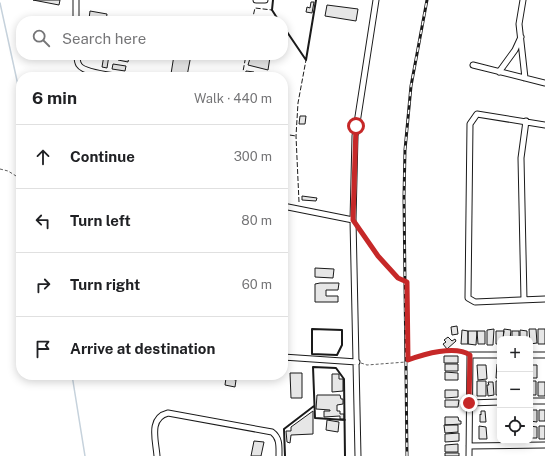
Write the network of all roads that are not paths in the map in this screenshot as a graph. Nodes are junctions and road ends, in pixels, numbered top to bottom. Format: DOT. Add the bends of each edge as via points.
graph roads {
  1 [pos="76,0"];
  2 [pos="256,0"];
  3 [pos="264,0"];
  4 [pos="376,0"];
  5 [pos="523,0"];
  6 [pos="76,16"];
  7 [pos="521,36"];
  8 [pos="78,60"];
  9 [pos="473,65"];
  10 [pos="94,72"];
  11 [pos="499,72"];
  12 [pos="525,78"];
  13 [pos="545,83"];
  14 [pos="526,121"];
  15 [pos="545,125"];
  16 [pos="288,207"];
  17 [pos="353,220"];
  18 [pos="545,299"];
  19 [pos="524,300"];
  20 [pos="545,354"];
  21 [pos="497,355"];
  22 [pos="533,355"];
  23 [pos="288,357"];
  24 [pos="357,362"];
  25 [pos="533,401"];
  26 [pos="545,401"];
  27 [pos="497,402"];
  28 [pos="469,403"];
  29 [pos="545,445"];
  30 [pos="469,446"];
  31 [pos="157,456"];
  32 [pos="279,456"];
  33 [pos="358,456"];
  34 [pos="469,456"];
  1 -- 6 [label="street"];
  2 -- 3 [label="street"];
  4 -- 17 [label="street" via="354,136"];
  5 -- 7 [label="street" via="519,24"];
  7 -- 11 [label="street" via="515,50"];
  7 -- 12 [label="street"];
  8 -- 10 [label="street" via="82,68"];
  9 -- 11 [label="street"];
  11 -- 12 [label="street"];
  12 -- 13 [label="street"];
  14 -- 15 [label="street"];
  14 -- 19 [label="street" via="520,158"];
  14 -- 19 [label="street" via="477,114 470,124 468,282 468,298 476,302"];
  16 -- 17 [label="street"];
  17 -- 24 [label="street"];
  18 -- 19 [label="street"];
  20 -- 22 [label="street"];
  21 -- 28 [label="street" via="470,355"];
  23 -- 24 [label="street"];
  24 -- 33 [label="street"];
  25 -- 26 [label="street"];
  27 -- 28 [label="street"];
  28 -- 30 [label="street"];
  29 -- 30 [label="street"];
  30 -- 34 [label="street"];
  31 -- 32 [label="street" via="154,426 158,418 168,414 272,432 277,435 279,441"];
}
